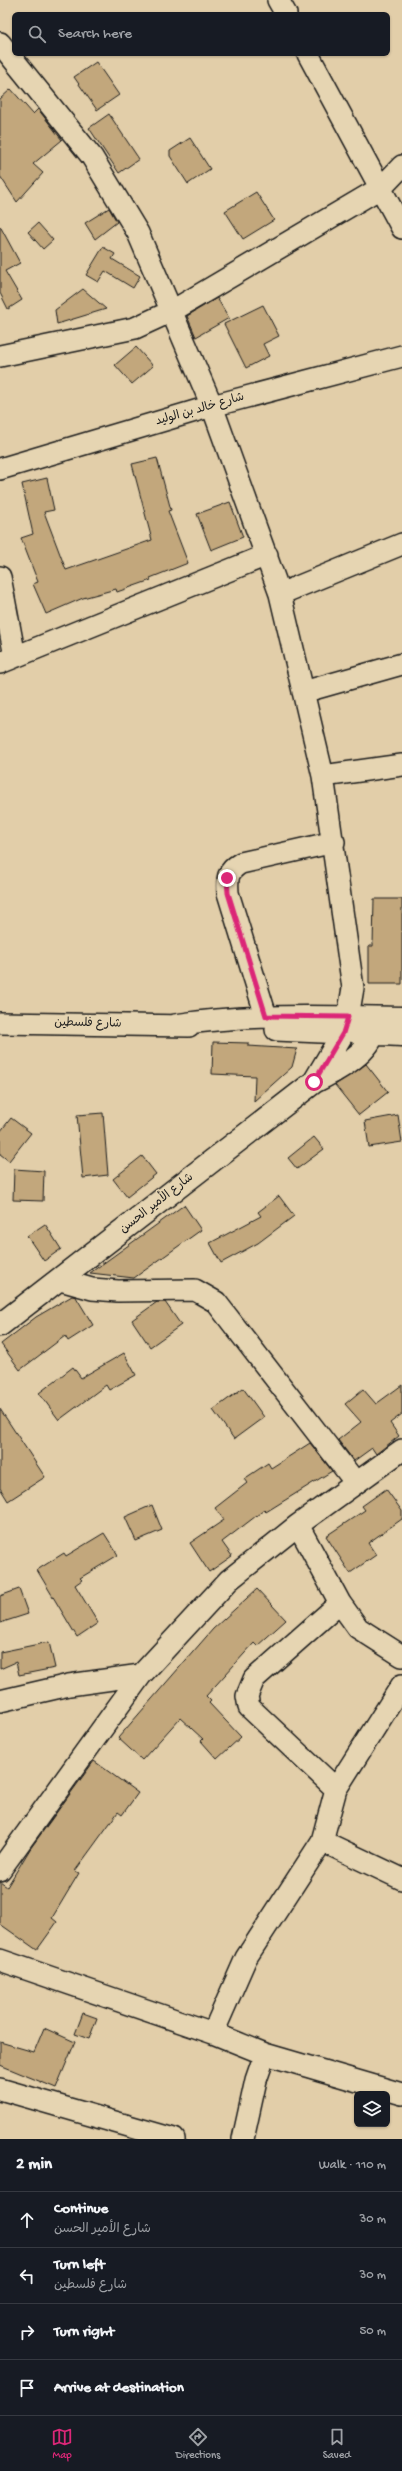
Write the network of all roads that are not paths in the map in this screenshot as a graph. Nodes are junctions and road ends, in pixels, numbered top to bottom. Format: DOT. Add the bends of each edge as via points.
graph roads {
  1 [pos="278,0"];
  2 [pos="285,12"];
  3 [pos="0,43"];
  4 [pos="309,56"];
  5 [pos="402,166"];
  6 [pos="382,187"];
  7 [pos="402,228"];
  8 [pos="172,311"];
  9 [pos="0,356"];
  10 [pos="402,356"];
  11 [pos="212,406"];
  12 [pos="0,469"];
  13 [pos="402,544"];
  14 [pos="267,555"];
  15 [pos="0,577"];
  16 [pos="280,594"];
  17 [pos="7,660"];
  18 [pos="402,664"];
  19 [pos="303,692"];
  20 [pos="402,765"];
  21 [pos="323,776"];
  22 [pos="334,842"];
  23 [pos="353,988"];
  24 [pos="266,1016"];
  25 [pos="402,1018"];
  26 [pos="0,1023"];
  27 [pos="175,1025"];
  28 [pos="346,1025"];
  29 [pos="374,1026"];
  30 [pos="402,1035"];
  31 [pos="314,1082"];
  32 [pos="60,1280"];
  33 [pos="0,1325"];
  34 [pos="402,1450"];
  35 [pos="356,1483"];
  36 [pos="298,1525"];
  37 [pos="340,1603"];
  38 [pos="402,1656"];
  39 [pos="140,1675"];
  40 [pos="402,1685"];
  41 [pos="0,1701"];
  42 [pos="336,1789"];
  43 [pos="322,1841"];
  44 [pos="0,1870"];
  45 [pos="402,1879"];
  46 [pos="0,1960"];
  47 [pos="213,2033"];
  48 [pos="265,2054"];
  49 [pos="0,2090"];
  50 [pos="402,2094"];
  51 [pos="174,2139"];
  52 [pos="243,2139"];
  1 -- 2 [label="street"];
  3 -- 8 [label="street" via="92,157 138,233"];
  4 -- 6 [label="street"];
  5 -- 6 [label="street"];
  6 -- 7 [label="street"];
  6 -- 8 [label="street"];
  8 -- 9 [label="street" via="135,328"];
  8 -- 11 [label="street"];
  10 -- 11 [label="street, شارع خالد بن الوليد"];
  11 -- 12 [label="street, شارع خالد بن الوليد"];
  11 -- 14 [label="street"];
  13 -- 16 [label="street"];
  14 -- 16 [label="street"];
  14 -- 17 [label="street"];
  15 -- 17 [label="street"];
  16 -- 19 [label="street"];
  18 -- 19 [label="street"];
  19 -- 21 [label="street"];
  20 -- 21 [label="street"];
  21 -- 22 [label="street"];
  22 -- 23 [label="street"];
  22 -- 24 [label="street" via="241,863 232,868 227,878 228,893"];
  23 -- 28 [label="street"];
  23 -- 29 [label="street"];
  24 -- 27 [label="street, شارع فلسطين" via="213,1019"];
  24 -- 28 [label="street, شارع فلسطين"];
  25 -- 29 [label="main road"];
  26 -- 27 [label="street, شارع فلسطين"];
  27 -- 28 [label="street, شارع فلسطين" via="214,1030"];
  28 -- 29 [label="main road"];
  28 -- 31 [label="main road, شارع الأمير الحسن"];
  29 -- 30 [label="main road"];
  29 -- 31 [label="main road, شارع الأمير الحسن" via="356,1056"];
  31 -- 32 [label="main road, شارع الأمير الحسن"];
  32 -- 33 [label="main road, شارع الأمير الحسن"];
  32 -- 35 [label="street" via="92,1289 196,1290 216,1302"];
  34 -- 35 [label="street"];
  35 -- 36 [label="street"];
  36 -- 37 [label="street"];
  36 -- 39 [label="street" via="229,1580"];
  37 -- 38 [label="street" via="358,1628"];
  37 -- 42 [label="street" via="254,1679 247,1696 249,1707"];
  39 -- 41 [label="street" via="69,1685"];
  39 -- 44 [label="street"];
  40 -- 42 [label="street"];
  42 -- 43 [label="street"];
  43 -- 45 [label="street"];
  43 -- 47 [label="street" via="246,1958"];
  46 -- 47 [label="street"];
  47 -- 48 [label="street"];
  48 -- 50 [label="street"];
  48 -- 52 [label="street" via="256,2080"];
  49 -- 51 [label="street"];
}
